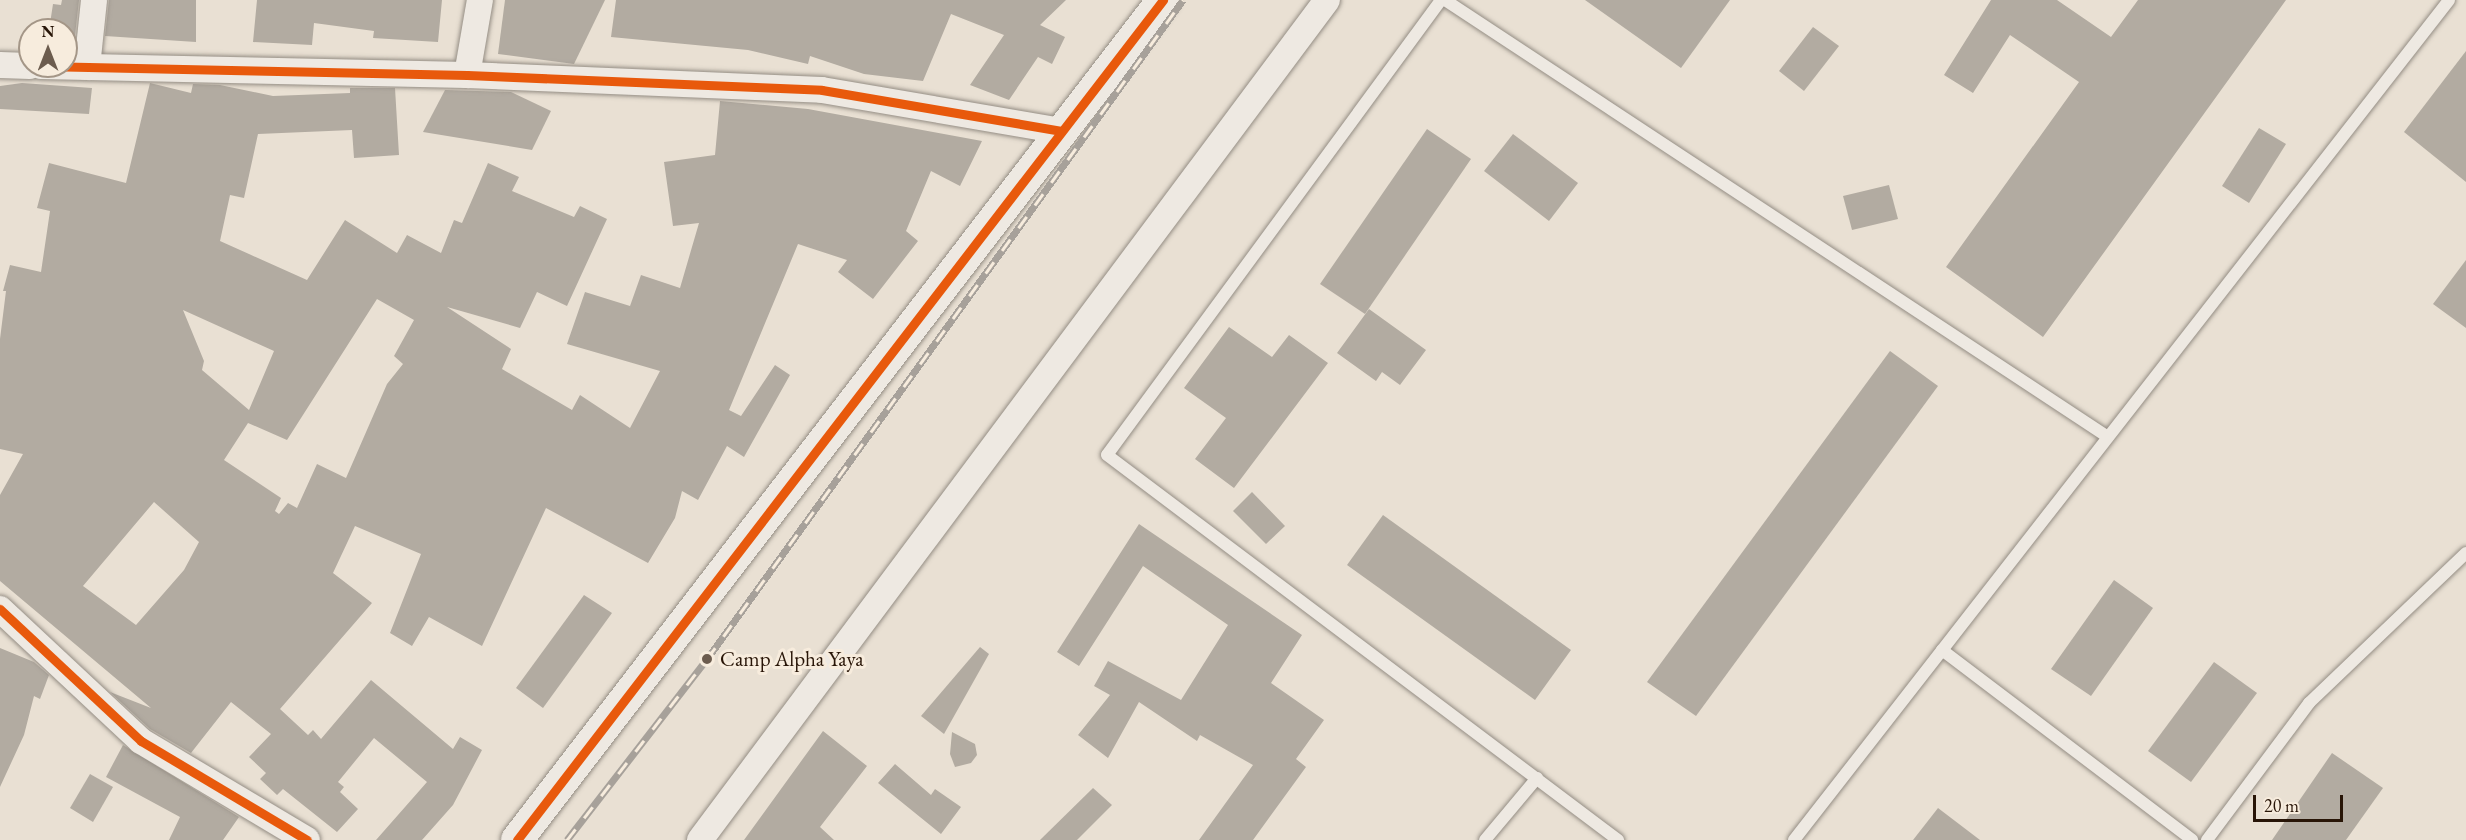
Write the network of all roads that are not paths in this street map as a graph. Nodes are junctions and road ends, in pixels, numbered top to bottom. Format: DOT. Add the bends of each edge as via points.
graph roads {
  1 [pos="94,0"];
  2 [pos="480,0"];
  3 [pos="1163,0"];
  4 [pos="1327,0"];
  5 [pos="1443,0"];
  6 [pos="2449,0"];
  7 [pos="0,65"];
  8 [pos="18,66"];
  9 [pos="78,67"];
  10 [pos="87,67"];
  11 [pos="467,75"];
  12 [pos="1062,131"];
  13 [pos="2108,437"];
  14 [pos="2466,553"];
  15 [pos="0,609"];
  16 [pos="1942,650"];
  17 [pos="1537,778"];
  18 [pos="307,840"];
  19 [pos="518,840"];
  20 [pos="700,840"];
  21 [pos="1485,840"];
  22 [pos="1618,840"];
  23 [pos="1794,840"];
  24 [pos="2192,840"];
  25 [pos="2207,840"];
  1 -- 10 [label="street"];
  2 -- 11 [label="street"];
  3 -- 12 [label="street"];
  4 -- 20 [label="street"];
  5 -- 13 [label="lane"];
  5 -- 17 [label="lane" via="1107,455"];
  6 -- 13 [label="lane"];
  7 -- 8 [label="street"];
  9 -- 10 [label="street"];
  10 -- 11 [label="street"];
  11 -- 12 [label="street" via="822,90"];
  12 -- 19 [label="street"];
  13 -- 16 [label="lane"];
  14 -- 25 [label="lane" via="2309,703"];
  15 -- 18 [label="street" via="141,741"];
  16 -- 23 [label="lane"];
  16 -- 24 [label="lane"];
  17 -- 21 [label="lane"];
  17 -- 22 [label="lane"];
}
